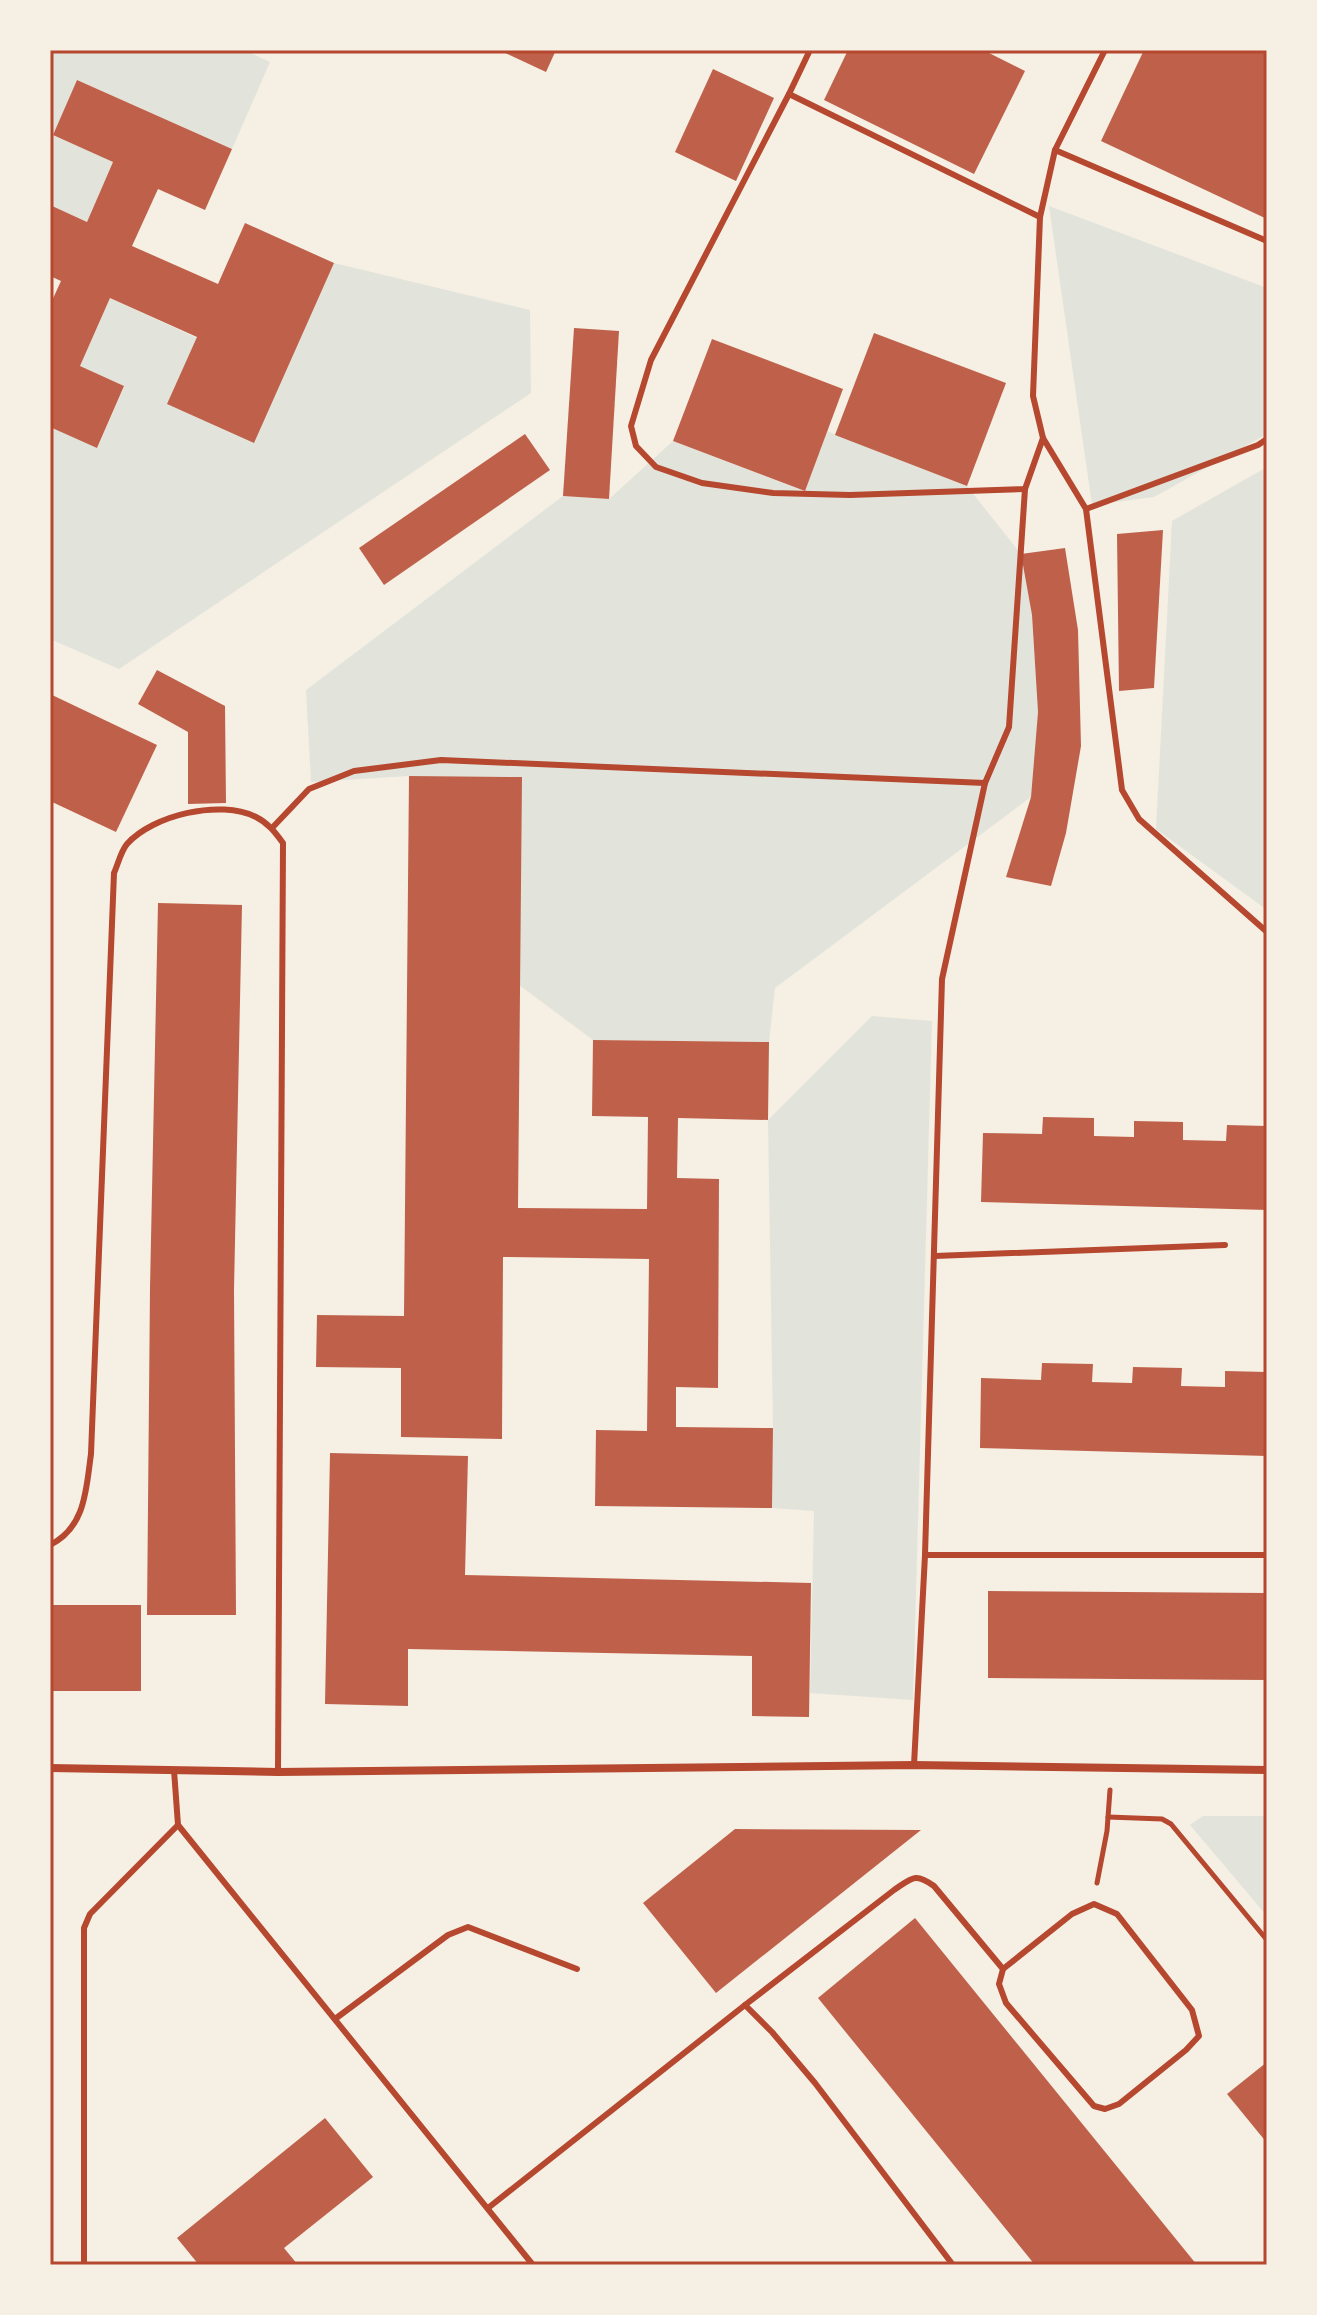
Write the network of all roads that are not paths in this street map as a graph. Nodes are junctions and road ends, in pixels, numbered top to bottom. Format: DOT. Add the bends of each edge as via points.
graph roads {
  1 [pos="810,50"];
  2 [pos="1105,50"];
  3 [pos="789,94"];
  4 [pos="1055,150"];
  5 [pos="1040,217"];
  6 [pos="1267,241"];
  7 [pos="1043,438"];
  8 [pos="1267,439"];
  9 [pos="1025,489"];
  10 [pos="1086,509"];
  11 [pos="985,783"];
  12 [pos="272,828"];
  13 [pos="1267,932"];
  14 [pos="1225,1245"];
  15 [pos="935,1256"];
  16 [pos="50,1545"];
  17 [pos="925,1555"];
  18 [pos="1267,1555"];
  19 [pos="914,1765"];
  20 [pos="50,1768"];
  21 [pos="174,1770"];
  22 [pos="1267,1770"];
  23 [pos="278,1772"];
  24 [pos="178,1825"];
  25 [pos="577,1969"];
  26 [pos="1003,1969"];
  27 [pos="745,2005"];
  28 [pos="335,2019"];
  29 [pos="488,2208"];
  30 [pos="84,2265"];
  31 [pos="533,2265"];
  32 [pos="953,2265"];
  1 -- 3 [label="lane"];
  2 -- 4 [label="lane"];
  3 -- 5 [label="lane"];
  3 -- 9 [label="lane" via="651,360 631,426 636,446 656,467 690,479 773,493"];
  4 -- 5 [label="lane"];
  4 -- 6 [label="lane"];
  5 -- 7 [label="lane" via="1033,396"];
  7 -- 9 [label="lane"];
  7 -- 10 [label="lane"];
  8 -- 10 [label="lane"];
  9 -- 11 [label="lane" via="1009,727"];
  10 -- 13 [label="lane" via="1122,790 1139,819"];
  11 -- 12 [label="lane" via="441,760 354,771 309,789"];
  11 -- 15 [label="lane" via="942,979"];
  12 -- 16 [label="lane" via="254,816 185,812 155,823 126,845 114,873 91,1454 83,1507 63,1539"];
  12 -- 23 [label="lane" via="283,843"];
  14 -- 15 [label="lane"];
  15 -- 17 [label="lane"];
  17 -- 18 [label="lane"];
  17 -- 19 [label="lane"];
  19 -- 22 [label="street"];
  19 -- 23 [label="street"];
  20 -- 21 [label="street"];
  21 -- 23 [label="street"];
  21 -- 24 [label="lane"];
  24 -- 28 [label="lane"];
  24 -- 30 [label="lane" via="90,1914 84,1928"];
  25 -- 28 [label="lane" via="468,1927 448,1935"];
  26 -- 26 [label="lane" via="1072,1914 1094,1904 1117,1914 1192,2010 1199,2036 1119,2104 1094,2106 1006,2003 999,1984"];
  26 -- 27 [label="lane" via="934,1886 914,1877"];
  27 -- 29 [label="lane"];
  27 -- 32 [label="lane" via="815,2083"];
  28 -- 29 [label="lane"];
  29 -- 31 [label="lane"];
}
